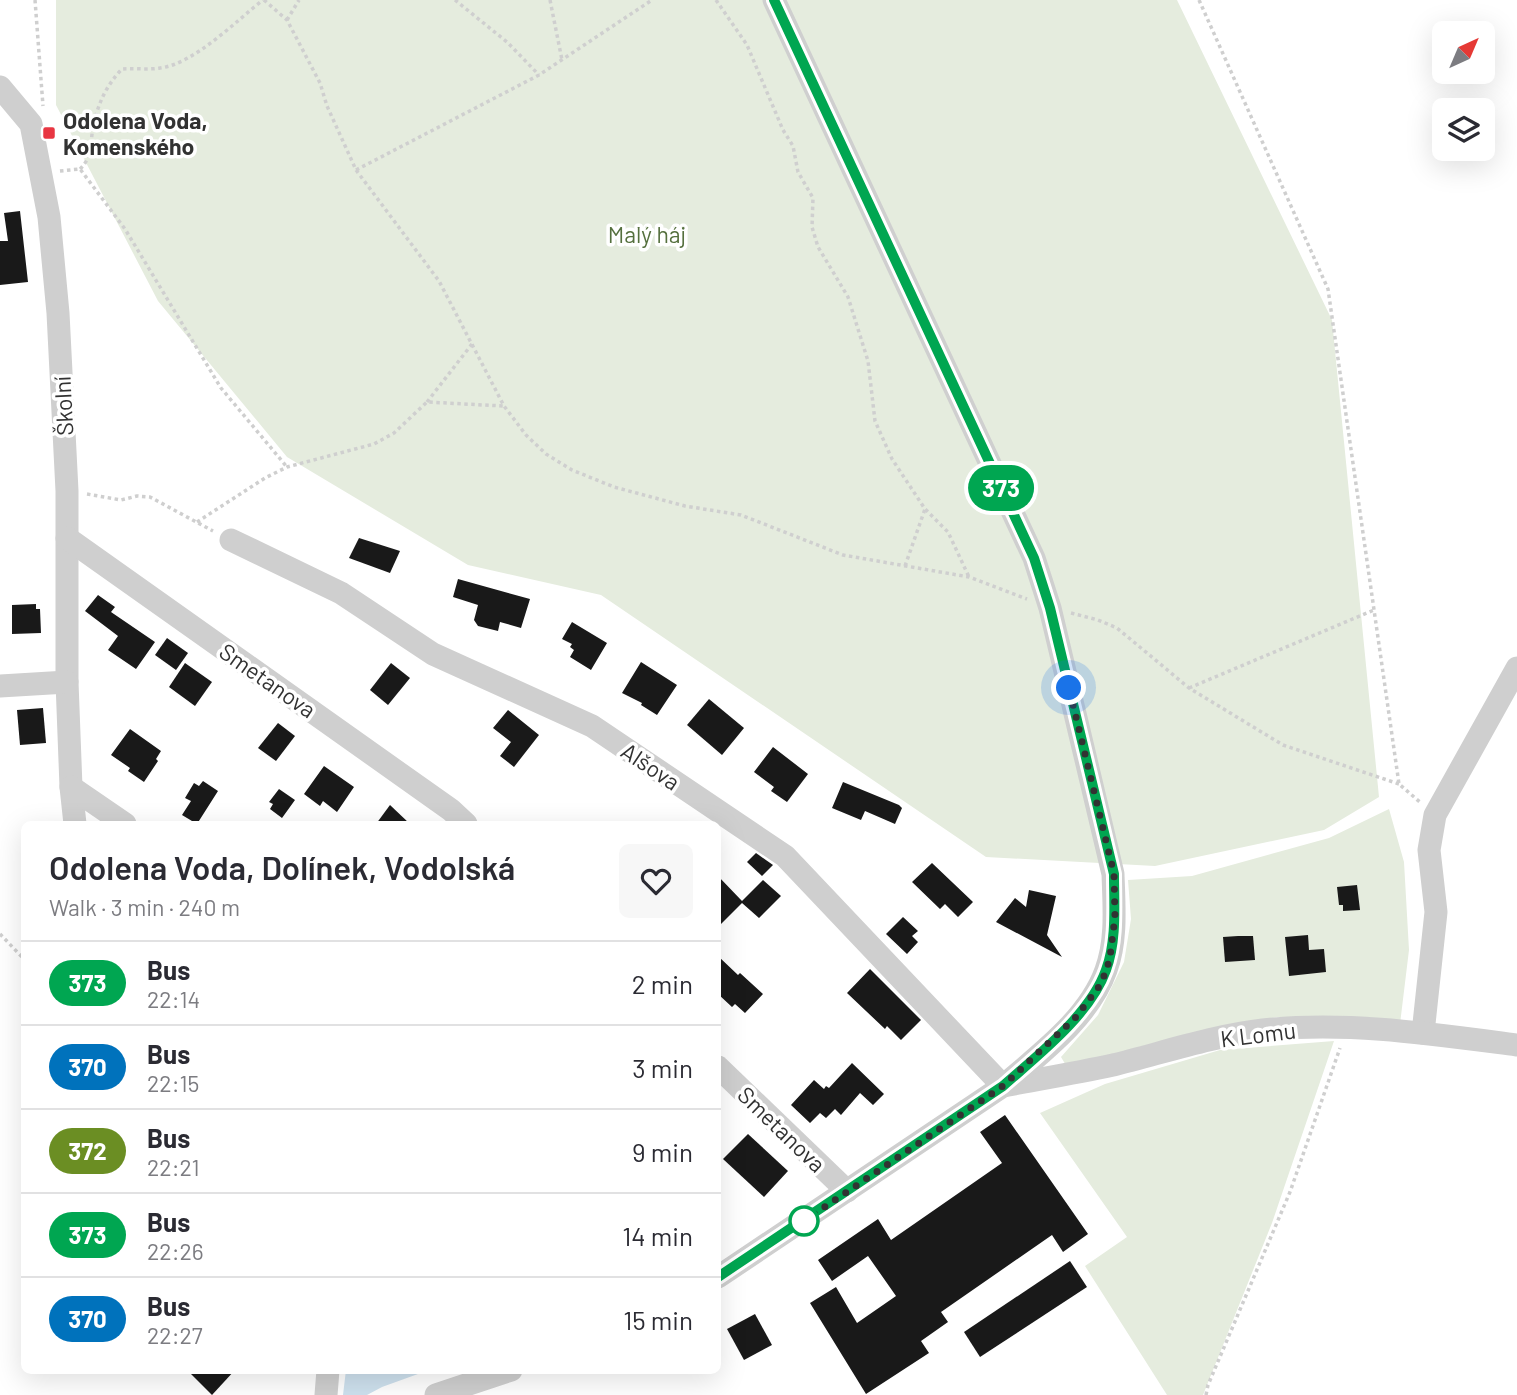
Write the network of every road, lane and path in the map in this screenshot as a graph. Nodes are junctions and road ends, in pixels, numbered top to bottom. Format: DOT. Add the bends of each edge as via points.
graph roads {
  1 [pos="35,0"];
  2 [pos="264,0"];
  3 [pos="299,0"];
  4 [pos="455,0"];
  5 [pos="550,0"];
  6 [pos="653,0"];
  7 [pos="716,0"];
  8 [pos="774,0"];
  9 [pos="1199,0"];
  10 [pos="288,20"];
  11 [pos="562,60"];
  12 [pos="539,75"];
  13 [pos="0,87"];
  14 [pos="31,124"];
  15 [pos="80,169"];
  16 [pos="356,170"];
  17 [pos="41,173"];
  18 [pos="472,344"];
  19 [pos="427,402"];
  20 [pos="504,406"];
  21 [pos="287,467"];
  22 [pos="66,491"];
  23 [pos="925,509"];
  24 [pos="197,522"];
  25 [pos="67,538"];
  26 [pos="231,540"];
  27 [pos="905,566"];
  28 [pos="969,577"];
  29 [pos="1050,608"];
  30 [pos="1374,610"];
  31 [pos="1517,668"];
  32 [pos="67,682"];
  33 [pos="0,685"];
  34 [pos="1189,688"];
  35 [pos="1399,783"];
  36 [pos="71,787"];
  37 [pos="1435,816"];
  38 [pos="75,821"];
  39 [pos="121,821"];
  40 [pos="463,821"];
  41 [pos="0,934"];
  42 [pos="21,956"];
  43 [pos="1343,1028"];
  44 [pos="1423,1033"];
  45 [pos="1517,1045"];
  46 [pos="721,1069"];
  47 [pos="1003,1086"];
  48 [pos="847,1191"];
  49 [pos="721,1275"];
  50 [pos="328,1374"];
  51 [pos="499,1374"];
  52 [pos="326,1395"];
  53 [pos="436,1395"];
  54 [pos="1206,1395"];
  1 -- 14 [label="path" via="44,121"];
  2 -- 10 [label="path"];
  2 -- 15 [label="path" via="177,64 122,69 105,89 93,124 90,159"];
  3 -- 10 [label="path"];
  4 -- 12 [label="path"];
  5 -- 11 [label="path"];
  6 -- 11 [label="path"];
  7 -- 23 [label="path" via="747,45 793,146 798,172 813,198 811,227 848,298 868,361 875,421"];
  8 -- 29 [label="street" via="1034,558"];
  9 -- 30 [label="path" via="1328,289"];
  10 -- 16 [label="path"];
  11 -- 12 [label="path"];
  12 -- 16 [label="path"];
  13 -- 14 [label="street"];
  14 -- 17 [label="street, Školní"];
  15 -- 17 [label="path"];
  15 -- 21 [label="path" via="125,229 221,388"];
  16 -- 18 [label="path" via="439,281"];
  17 -- 22 [label="street, Školní" via="50,217 58,313"];
  18 -- 19 [label="path"];
  18 -- 20 [label="path"];
  19 -- 20 [label="path"];
  19 -- 21 [label="path" via="394,433 374,444"];
  20 -- 27 [label="path" via="545,454 582,475 685,506 741,515 843,555"];
  21 -- 24 [label="path"];
  22 -- 24 [label="path" via="121,500 150,497"];
  22 -- 25 [label="street, Školní"];
  23 -- 27 [label="path"];
  23 -- 28 [label="path" via="948,531"];
  24 -- 26 [label="path"];
  25 -- 32 [label="street, Školní"];
  25 -- 40 [label="street, Smetanova"];
  26 -- 47 [label="street, Alšova" via="341,593 433,653 592,726 786,856"];
  27 -- 28 [label="path"];
  28 -- 29 [label="path"];
  29 -- 34 [label="path" via="1117,628"];
  29 -- 47 [label="street" via="1114,874 1115,917 1106,972 1093,995 1058,1036"];
  30 -- 34 [label="path"];
  30 -- 35 [label="path"];
  31 -- 37 [label="street"];
  32 -- 33 [label="street"];
  32 -- 36 [label="street, Školní"];
  34 -- 35 [label="path" via="1283,745"];
  35 -- 37 [label="path"];
  36 -- 38 [label="street, Školní"];
  36 -- 39 [label="street"];
  37 -- 44 [label="street" via="1429,850 1436,912"];
  41 -- 42 [label="path"];
  43 -- 44 [label="street, K Lomu"];
  43 -- 47 [label="street, K Lomu" via="1261,1030"];
  43 -- 54 [label="path" via="1290,1192"];
  44 -- 45 [label="street, K Lomu"];
  46 -- 48 [label="street, Smetanova"];
  47 -- 48 [label="street"];
  48 -- 49 [label="street"];
  50 -- 52 [label="street"];
  51 -- 53 [label="street"];
}
